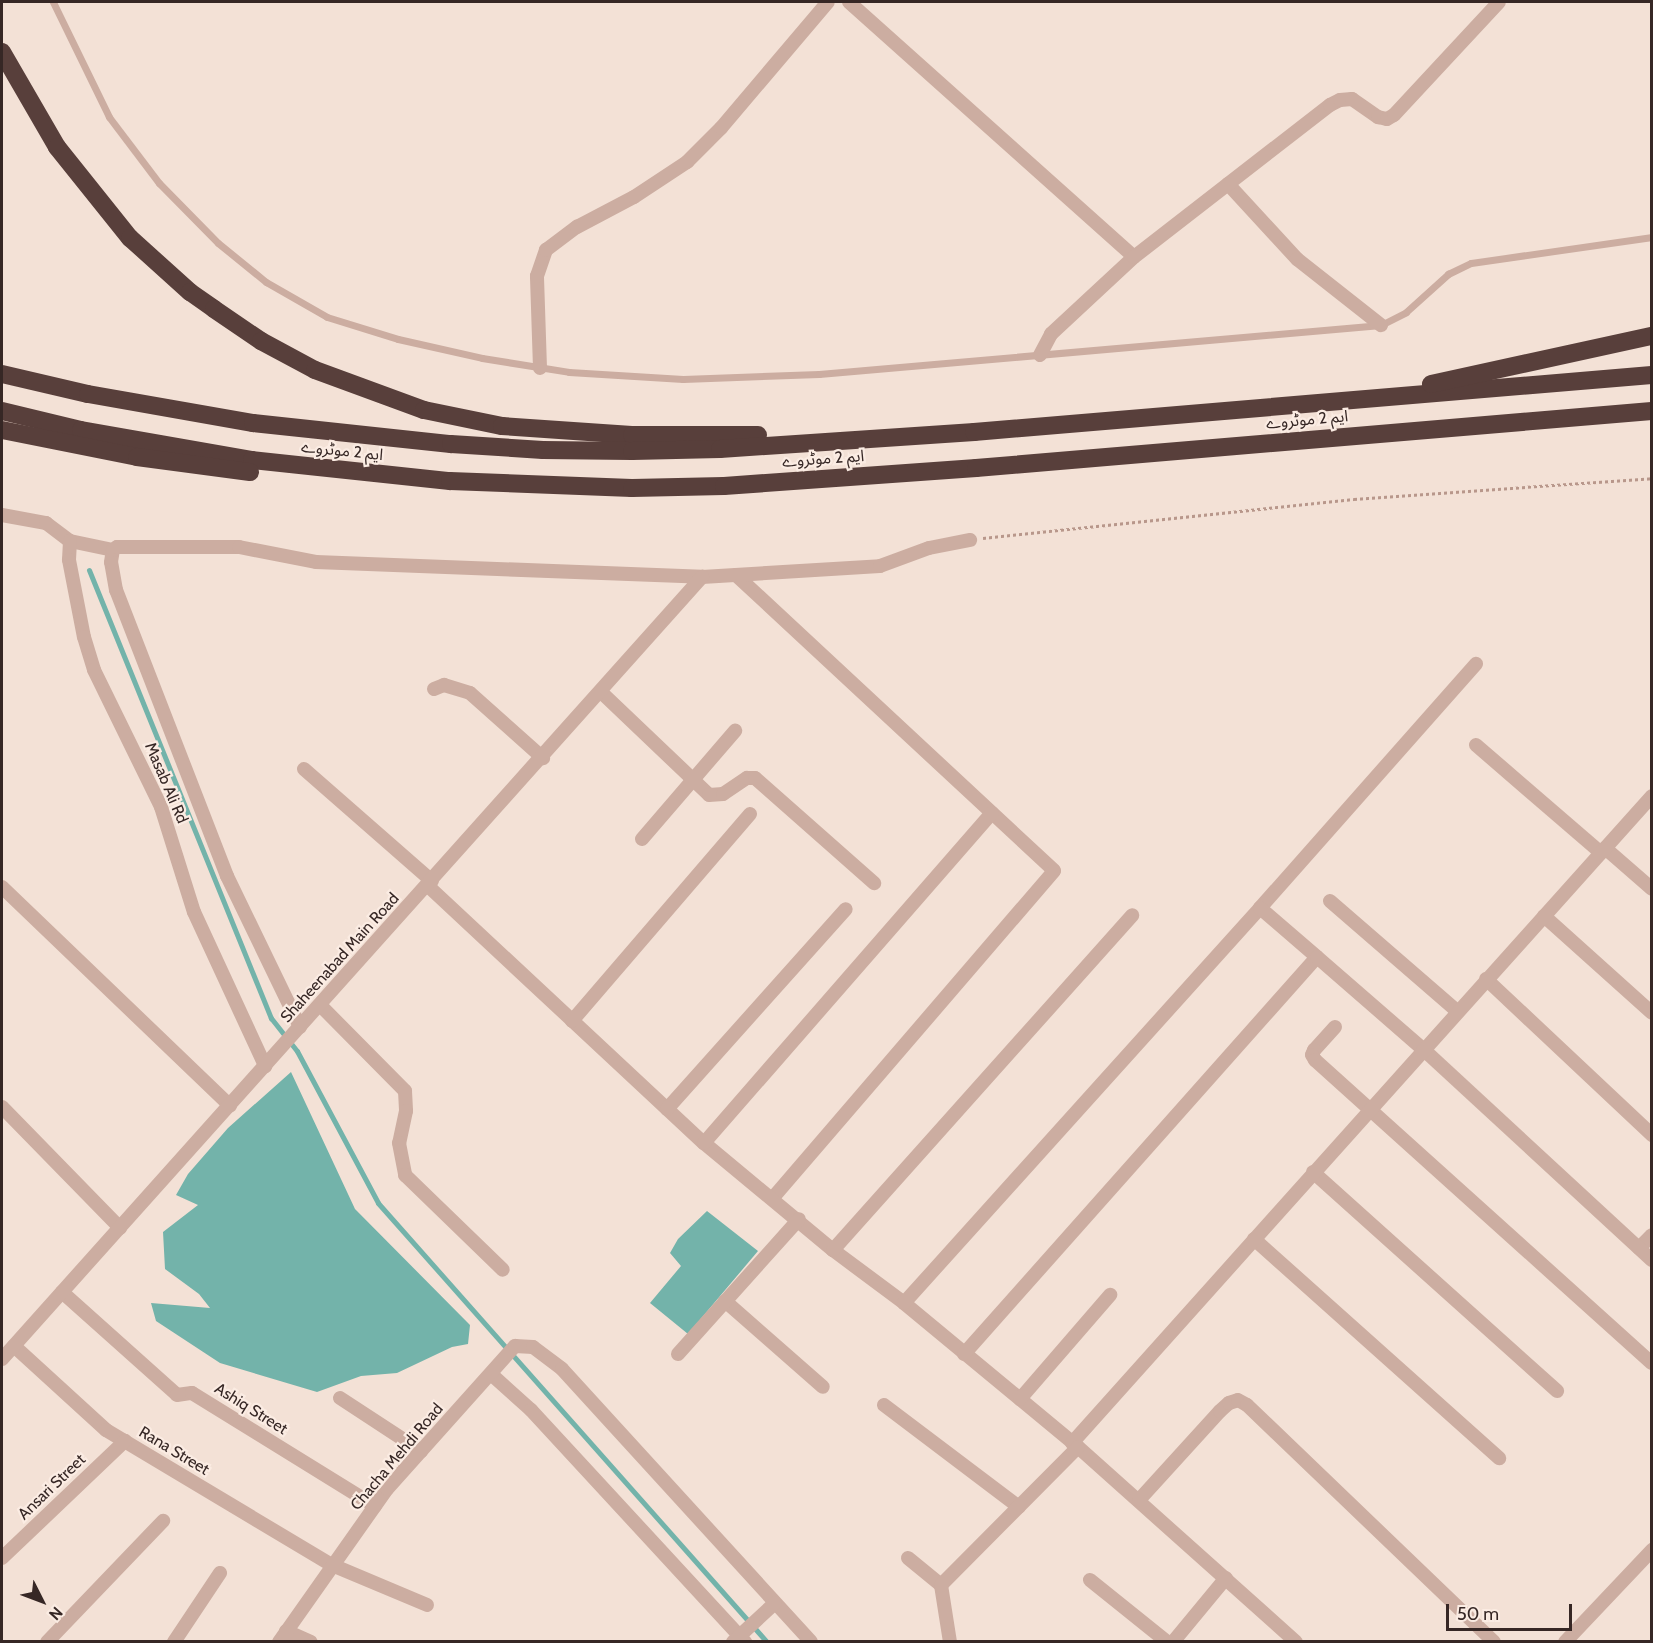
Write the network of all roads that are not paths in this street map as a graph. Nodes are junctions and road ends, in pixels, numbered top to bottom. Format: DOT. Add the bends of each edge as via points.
graph roads {
  1 [pos="53,2"];
  2 [pos="828,2"];
  3 [pos="849,2"];
  4 [pos="1498,2"];
  5 [pos="2,52"];
  6 [pos="1228,184"];
  7 [pos="1652,237"];
  8 [pos="1134,256"];
  9 [pos="1381,325"];
  10 [pos="1652,336"];
  11 [pos="1040,355"];
  12 [pos="540,368"];
  13 [pos="2,374"];
  14 [pos="1652,375"];
  15 [pos="1350,401"];
  16 [pos="2,411"];
  17 [pos="1652,411"];
  18 [pos="2,430"];
  19 [pos="974,432"];
  20 [pos="541,485"];
  21 [pos="2,515"];
  22 [pos="970,540"];
  23 [pos="70,541"];
  24 [pos="113,550"];
  25 [pos="736,575"];
  26 [pos="702,577"];
  27 [pos="1476,664"];
  28 [pos="434,689"];
  29 [pos="601,692"];
  30 [pos="735,732"];
  31 [pos="1476,745"];
  32 [pos="543,758"];
  33 [pos="304,769"];
  34 [pos="693,780"];
  35 [pos="1652,796"];
  36 [pos="992,813"];
  37 [pos="750,814"];
  38 [pos="642,839"];
  39 [pos="1603,850"];
  40 [pos="874,883"];
  41 [pos="430,884"];
  42 [pos="2,887"];
  43 [pos="1652,889"];
  44 [pos="1329,901"];
  45 [pos="1260,908"];
  46 [pos="846,909"];
  47 [pos="1132,915"];
  48 [pos="1544,916"];
  49 [pos="1317,957"];
  50 [pos="1486,980"];
  51 [pos="320,1005"];
  52 [pos="1457,1011"];
  53 [pos="1652,1013"];
  54 [pos="572,1021"];
  55 [pos="300,1027"];
  56 [pos="1335,1027"];
  57 [pos="1423,1048"];
  58 [pos="265,1066"];
  59 [pos="230,1106"];
  60 [pos="2,1107"];
  61 [pos="667,1109"];
  62 [pos="1368,1110"];
  63 [pos="1652,1135"];
  64 [pos="704,1143"];
  65 [pos="1313,1172"];
  66 [pos="773,1198"];
  67 [pos="799,1219"];
  68 [pos="120,1228"];
  69 [pos="1652,1235"];
  70 [pos="1254,1239"];
  71 [pos="1639,1248"];
  72 [pos="833,1250"];
  73 [pos="1652,1260"];
  74 [pos="503,1270"];
  75 [pos="62,1292"];
  76 [pos="1110,1295"];
  77 [pos="725,1301"];
  78 [pos="904,1303"];
  79 [pos="14,1346"];
  80 [pos="678,1354"];
  81 [pos="964,1354"];
  82 [pos="2,1359"];
  83 [pos="1652,1363"];
  84 [pos="491,1374"];
  85 [pos="823,1387"];
  86 [pos="1557,1391"];
  87 [pos="340,1398"];
  88 [pos="1020,1399"];
  89 [pos="884,1405"];
  90 [pos="125,1440"];
  91 [pos="1075,1445"];
  92 [pos="421,1451"];
  93 [pos="1499,1458"];
  94 [pos="1139,1500"];
  95 [pos="375,1506"];
  96 [pos="1018,1507"];
  97 [pos="163,1521"];
  98 [pos="1652,1550"];
  99 [pos="2,1558"];
  100 [pos="908,1558"];
  101 [pos="332,1565"];
  102 [pos="220,1572"];
  103 [pos="1226,1578"];
  104 [pos="1090,1580"];
  105 [pos="941,1585"];
  106 [pos="775,1603"];
  107 [pos="427,1605"];
  108 [pos="283,1636"];
  109 [pos="741,1637"];
  110 [pos="47,1641"];
  111 [pos="174,1641"];
  112 [pos="311,1641"];
  113 [pos="811,1641"];
  114 [pos="950,1641"];
  115 [pos="1167,1641"];
  116 [pos="1173,1641"];
  117 [pos="1296,1641"];
  118 [pos="1494,1641"];
  119 [pos="1565,1641"];
  1 -- 12 [label="lane" via="109,117 159,183 218,243 266,282 327,317 398,339"];
  2 -- 12 [label="street" via="721,128 687,162 634,197 577,227 546,250 537,276"];
  3 -- 8 [label="street"];
  4 -- 6 [label="street" via="1394,115 1387,119 1378,117 1352,99 1340,100"];
  5 -- 19 [label="highway" via="57,147 130,238 190,292 238,327 343,381 424,410 527,429 632,435"];
  6 -- 8 [label="street"];
  6 -- 9 [label="street" via="1297,259"];
  7 -- 9 [label="lane" via="1471,262 1448,274 1406,312"];
  8 -- 11 [label="street" via="1051,334"];
  9 -- 11 [label="lane"];
  10 -- 15 [label="highway"];
  11 -- 12 [label="lane" via="819,374 683,379"];
  13 -- 19 [label="highway, ایم 2 موٹروے" via="253,423 358,436 543,450 720,449"];
  14 -- 15 [label="highway, ایم 2 موٹروے"];
  15 -- 19 [label="highway, ایم 2 موٹروے"];
  16 -- 20 [label="highway, ایم 2 موٹروے" via="81,430 252,460 450,481"];
  17 -- 20 [label="highway, ایم 2 موٹروے" via="736,485"];
  18 -- 20 [label="highway" via="148,458 398,489"];
  21 -- 23 [label="street" via="46,523"];
  22 -- 25 [label="street" via="929,548 880,566"];
  23 -- 24 [label="street"];
  23 -- 58 [label="street, Masab Ali Rd" via="69,560 94,670 161,807 194,912"];
  24 -- 26 [label="street" via="130,545 239,547 316,562"];
  24 -- 55 [label="street" via="116,590 228,876"];
  25 -- 26 [label="street"];
  25 -- 36 [label="street"];
  26 -- 29 [label="street, Shaheenabad Main Road"];
  27 -- 45 [label="street"];
  28 -- 32 [label="street" via="444,685 470,693"];
  29 -- 32 [label="street, Shaheenabad Main Road"];
  29 -- 34 [label="street"];
  30 -- 34 [label="street"];
  31 -- 39 [label="street"];
  32 -- 41 [label="street, Shaheenabad Main Road"];
  33 -- 41 [label="street"];
  34 -- 38 [label="street"];
  34 -- 40 [label="street" via="710,795 717,795 747,778 755,778"];
  35 -- 39 [label="street"];
  36 -- 64 [label="street"];
  36 -- 66 [label="street" via="1054,871"];
  37 -- 54 [label="street"];
  39 -- 43 [label="street"];
  39 -- 48 [label="street"];
  41 -- 51 [label="street, Shaheenabad Main Road"];
  41 -- 54 [label="street"];
  42 -- 59 [label="street"];
  44 -- 52 [label="street"];
  45 -- 49 [label="street"];
  45 -- 78 [label="street"];
  46 -- 61 [label="street"];
  47 -- 72 [label="street"];
  48 -- 50 [label="street"];
  48 -- 53 [label="street"];
  49 -- 57 [label="street"];
  49 -- 81 [label="street"];
  50 -- 52 [label="street"];
  50 -- 63 [label="street"];
  51 -- 55 [label="street, Shaheenabad Main Road"];
  51 -- 74 [label="street" via="405,1091 406,1111 399,1143 405,1174"];
  52 -- 57 [label="street"];
  54 -- 61 [label="street"];
  55 -- 58 [label="street, Shaheenabad Main Road"];
  56 -- 62 [label="street" via="1312,1055"];
  57 -- 62 [label="street"];
  57 -- 71 [label="street"];
  58 -- 59 [label="street, Shaheenabad Main Road"];
  59 -- 68 [label="street, Shaheenabad Main Road"];
  60 -- 68 [label="street"];
  61 -- 64 [label="street"];
  62 -- 65 [label="street"];
  62 -- 83 [label="street"];
  64 -- 66 [label="street"];
  65 -- 70 [label="street"];
  65 -- 86 [label="street"];
  66 -- 67 [label="street"];
  67 -- 72 [label="street"];
  67 -- 77 [label="street"];
  68 -- 75 [label="street, Shaheenabad Main Road"];
  69 -- 71 [label="street"];
  70 -- 91 [label="street"];
  70 -- 93 [label="street"];
  71 -- 73 [label="street"];
  72 -- 78 [label="street"];
  75 -- 79 [label="street, Shaheenabad Main Road"];
  75 -- 95 [label="street, Ashiq Street" via="177,1395 192,1393"];
  76 -- 88 [label="street"];
  77 -- 80 [label="street"];
  77 -- 85 [label="street"];
  78 -- 81 [label="street"];
  79 -- 82 [label="street, Shaheenabad Main Road"];
  79 -- 90 [label="street, Rana Street" via="106,1430"];
  81 -- 88 [label="street"];
  84 -- 92 [label="street, Chacha Mehdi Road"];
  84 -- 106 [label="street, Chacha Mehdi Road" via="515,1346 533,1347 562,1369"];
  84 -- 109 [label="street" via="531,1410"];
  87 -- 92 [label="street"];
  88 -- 91 [label="street"];
  89 -- 96 [label="street"];
  90 -- 99 [label="street, Ansari Street"];
  90 -- 101 [label="street, Rana Street"];
  91 -- 94 [label="street"];
  91 -- 96 [label="street"];
  92 -- 95 [label="street, Chacha Mehdi Road"];
  94 -- 103 [label="street"];
  94 -- 118 [label="street" via="1220,1412 1238,1400 1247,1404"];
  95 -- 101 [label="street, Chacha Mehdi Road"];
  96 -- 105 [label="street"];
  97 -- 110 [label="street"];
  98 -- 119 [label="street"];
  100 -- 105 [label="street"];
  101 -- 107 [label="street, Rana Street"];
  101 -- 108 [label="street, Chacha Mehdi Road"];
  102 -- 111 [label="street"];
  103 -- 116 [label="street"];
  103 -- 117 [label="street"];
  104 -- 115 [label="street"];
  105 -- 114 [label="street"];
  106 -- 109 [label="street"];
  106 -- 113 [label="street"];
  108 -- 112 [label="street"];
}
